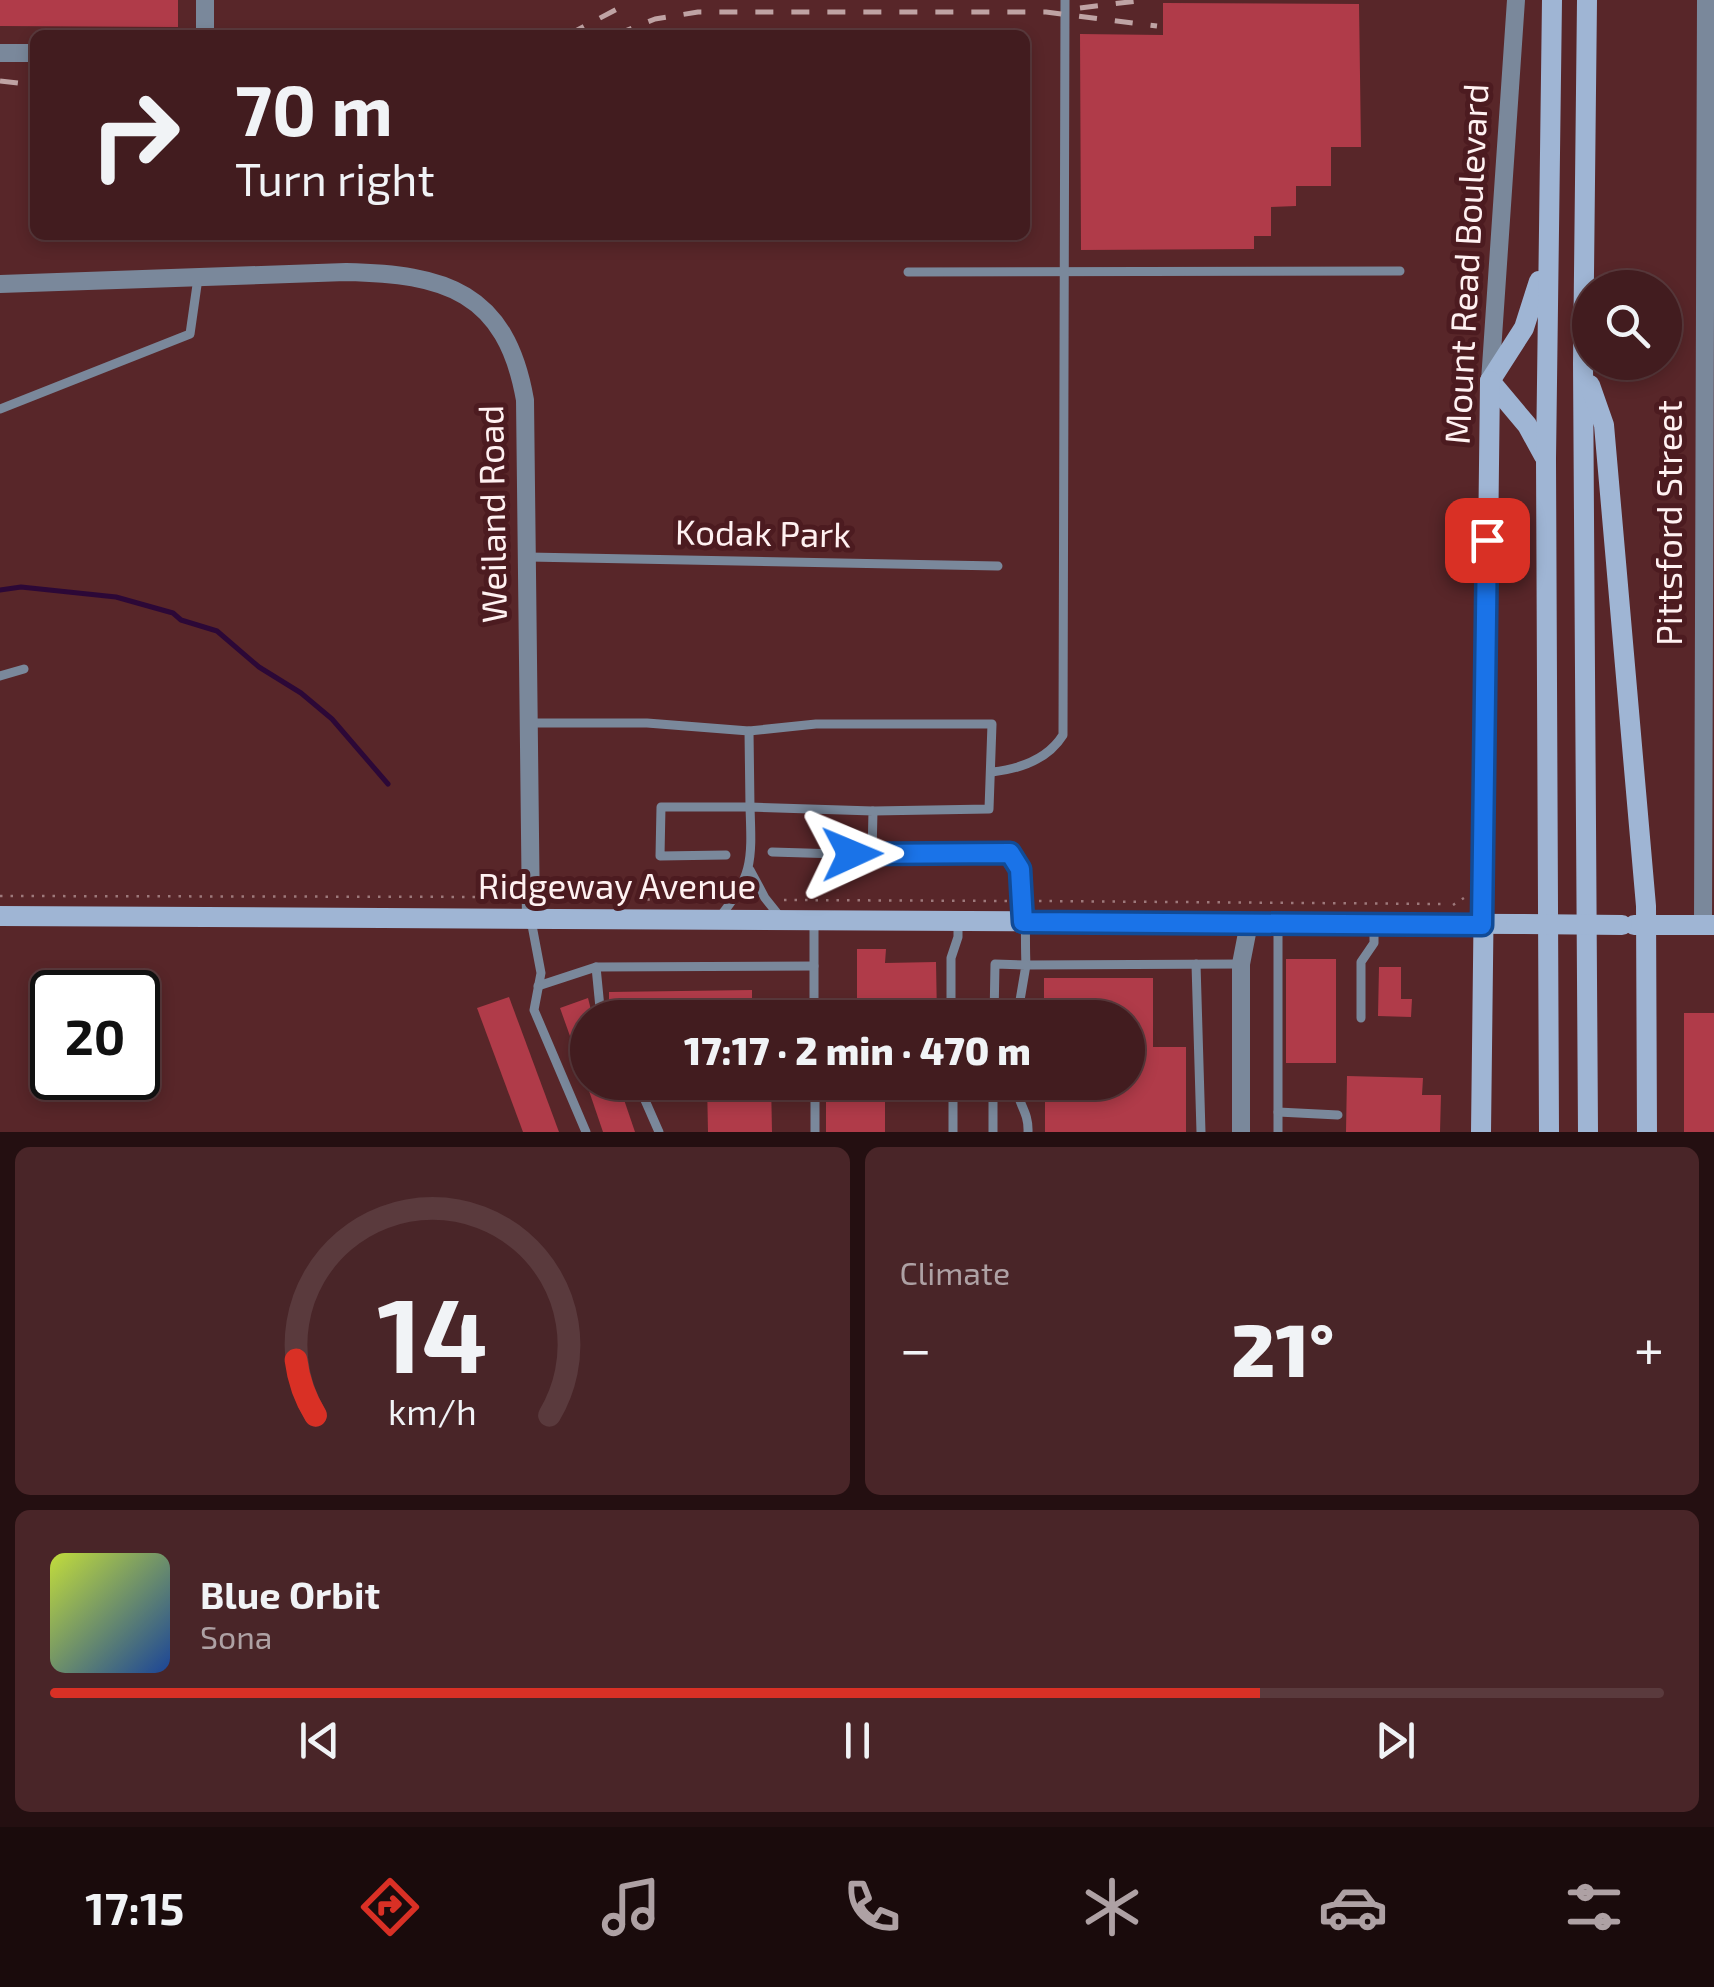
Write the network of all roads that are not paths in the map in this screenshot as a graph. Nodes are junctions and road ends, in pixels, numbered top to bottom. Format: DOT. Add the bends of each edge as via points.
graph roads {
  1 [pos="205,0"];
  2 [pos="1065,0"];
  3 [pos="1516,0"];
  4 [pos="1552,0"];
  5 [pos="1587,0"];
  6 [pos="1706,0"];
  7 [pos="205,30"];
  8 [pos="0,54"];
  9 [pos="30,54"];
  10 [pos="1710,89"];
  11 [pos="1547,230"];
  12 [pos="1709,259"];
  13 [pos="1064,269"];
  14 [pos="1585,270"];
  15 [pos="1400,271"];
  16 [pos="908,272"];
  17 [pos="198,278"];
  18 [pos="0,284"];
  19 [pos="1584,380"];
  20 [pos="1589,380"];
  21 [pos="1490,381"];
  22 [pos="0,409"];
  23 [pos="1708,434"];
  24 [pos="1546,459"];
  25 [pos="528,557"];
  26 [pos="998,566"];
  27 [pos="1708,606"];
  28 [pos="24,669"];
  29 [pos="0,676"];
  30 [pos="530,722"];
  31 [pos="749,731"];
  32 [pos="992,772"];
  33 [pos="750,807"];
  34 [pos="873,811"];
  35 [pos="772,852"];
  36 [pos="726,855"];
  37 [pos="872,855"];
  38 [pos="750,870"];
  39 [pos="781,911"];
  40 [pos="1023,911"];
  41 [pos="0,916"];
  42 [pos="531,920"];
  43 [pos="716,921"];
  44 [pos="814,921"];
  45 [pos="958,922"];
  46 [pos="1249,922"];
  47 [pos="1278,923"];
  48 [pos="1374,924"];
  49 [pos="1482,925"];
  50 [pos="1646,925"];
  51 [pos="1708,925"];
  52 [pos="1196,964"];
  53 [pos="1242,964"];
  54 [pos="1026,965"];
  55 [pos="814,966"];
  56 [pos="596,967"];
  57 [pos="538,986"];
  58 [pos="599,1000"];
  59 [pos="814,1000"];
  60 [pos="951,1000"];
  61 [pos="994,1000"];
  62 [pos="1020,1000"];
  63 [pos="1361,1018"];
  64 [pos="645,1100"];
  65 [pos="814,1100"];
  66 [pos="953,1100"];
  67 [pos="994,1100"];
  68 [pos="1019,1100"];
  69 [pos="1278,1112"];
  70 [pos="1338,1115"];
  71 [pos="586,1132"];
  72 [pos="658,1132"];
  73 [pos="815,1132"];
  74 [pos="953,1132"];
  75 [pos="993,1132"];
  76 [pos="1028,1132"];
  77 [pos="1201,1132"];
  78 [pos="1242,1132"];
  79 [pos="1278,1132"];
  80 [pos="1481,1132"];
  81 [pos="1549,1132"];
  82 [pos="1588,1132"];
  83 [pos="1648,1132"];
  1 -- 7 [label="street"];
  2 -- 13 [label="lane"];
  3 -- 21 [label="street, Mount Read Boulevard"];
  4 -- 11 [label="main road, Mount Read Boulevard"];
  5 -- 14 [label="main road"];
  6 -- 10 [label="street, Pittsford Street"];
  8 -- 9 [label="street"];
  10 -- 12 [label="street, Pittsford Street"];
  11 -- 21 [label="main road" via="1536,297"];
  11 -- 24 [label="main road, Mount Read Boulevard"];
  12 -- 23 [label="street, Pittsford Street"];
  13 -- 15 [label="lane"];
  13 -- 16 [label="lane"];
  13 -- 32 [label="lane" via="1063,735 1032,762"];
  17 -- 18 [label="street, Weiland Road"];
  17 -- 22 [label="lane" via="190,334"];
  17 -- 25 [label="street, Weiland Road" via="400,274 436,281 481,308 520,371"];
  19 -- 82 [label="main road"];
  20 -- 50 [label="main road" via="1604,425"];
  21 -- 24 [label="main road"];
  21 -- 49 [label="main road, Mount Read Boulevard"];
  23 -- 27 [label="street, Pittsford Street"];
  24 -- 81 [label="main road, Mount Read Boulevard"];
  25 -- 26 [label="lane, Kodak Park"];
  25 -- 30 [label="street, Weiland Road"];
  27 -- 51 [label="street, Pittsford Street"];
  28 -- 29 [label="lane"];
  30 -- 31 [label="lane"];
  30 -- 42 [label="street, Weiland Road"];
  31 -- 32 [label="lane" via="816,724 992,724"];
  31 -- 33 [label="lane"];
  32 -- 34 [label="lane" via="989,809"];
  33 -- 34 [label="lane"];
  33 -- 36 [label="lane" via="661,807 660,856"];
  33 -- 38 [label="lane"];
  34 -- 37 [label="lane"];
  35 -- 37 [label="lane"];
  37 -- 40 [label="lane" via="1010,853 1020,869"];
  38 -- 39 [label="lane"];
  38 -- 43 [label="lane"];
  39 -- 43 [label="main road, Ridgeway Avenue"];
  39 -- 44 [label="main road, Ridgeway Avenue"];
  40 -- 45 [label="main road, Ridgeway Avenue"];
  40 -- 46 [label="main road, Ridgeway Avenue"];
  40 -- 54 [label="lane"];
  41 -- 42 [label="main road, Ridgeway Avenue"];
  42 -- 43 [label="main road, Ridgeway Avenue"];
  42 -- 57 [label="lane"];
  44 -- 45 [label="main road, Ridgeway Avenue"];
  44 -- 55 [label="lane"];
  45 -- 60 [label="lane"];
  46 -- 47 [label="main road, Ridgeway Avenue"];
  46 -- 53 [label="street"];
  47 -- 48 [label="main road, Ridgeway Avenue"];
  47 -- 69 [label="lane"];
  48 -- 49 [label="main road, Ridgeway Avenue"];
  48 -- 63 [label="lane" via="1374,943 1361,962"];
  49 -- 50 [label="main road, Ridgeway Avenue, bridge"];
  49 -- 80 [label="main road, Mount Read Boulevard"];
  50 -- 51 [label="main road, Ridgeway Avenue"];
  50 -- 83 [label="main road"];
  52 -- 53 [label="lane"];
  52 -- 54 [label="lane"];
  52 -- 77 [label="lane"];
  53 -- 78 [label="street"];
  54 -- 61 [label="lane" via="995,964"];
  54 -- 62 [label="lane"];
  55 -- 56 [label="lane"];
  55 -- 59 [label="lane"];
  56 -- 57 [label="lane"];
  56 -- 58 [label="lane"];
  57 -- 71 [label="lane" via="534,1010"];
  64 -- 72 [label="lane"];
  65 -- 73 [label="lane"];
  66 -- 74 [label="lane"];
  67 -- 75 [label="lane"];
  68 -- 76 [label="lane" via="1029,1113"];
  69 -- 70 [label="lane"];
  69 -- 79 [label="lane"];
}
